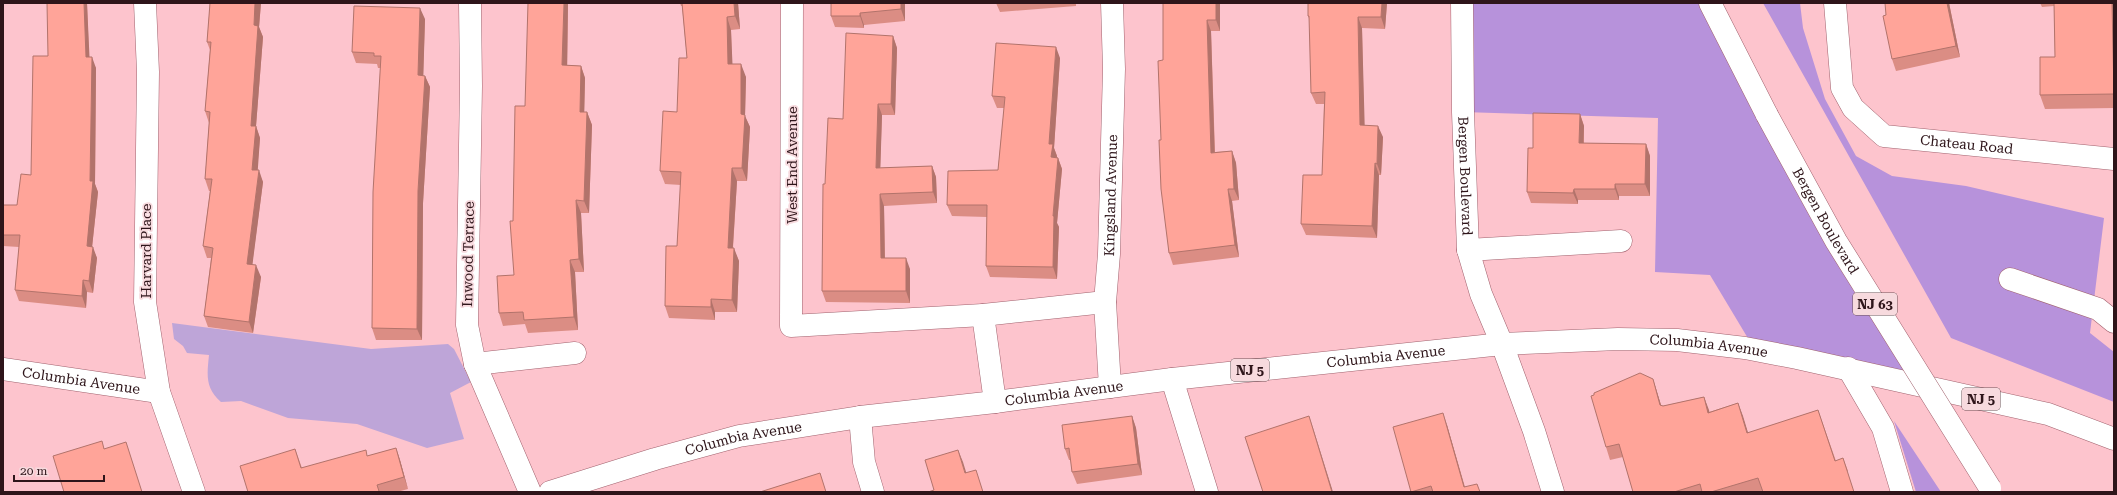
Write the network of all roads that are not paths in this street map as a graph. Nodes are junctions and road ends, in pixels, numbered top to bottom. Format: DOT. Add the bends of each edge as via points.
graph roads {
  1 [pos="145,3"];
  2 [pos="470,3"];
  3 [pos="792,3"];
  4 [pos="1112,3"];
  5 [pos="1462,3"];
  6 [pos="1710,3"];
  7 [pos="1834,3"];
  8 [pos="2114,159"];
  9 [pos="1621,241"];
  10 [pos="1468,250"];
  11 [pos="2010,279"];
  12 [pos="1104,302"];
  13 [pos="983,315"];
  14 [pos="2114,322"];
  15 [pos="1502,344"];
  16 [pos="574,353"];
  17 [pos="475,364"];
  18 [pos="1848,368"];
  19 [pos="3,369"];
  20 [pos="1172,379"];
  21 [pos="1110,387"];
  22 [pos="159,392"];
  23 [pos="995,402"];
  24 [pos="860,417"];
  25 [pos="2113,438"];
  26 [pos="1991,490"];
  27 [pos="194,492"];
  28 [pos="530,492"];
  29 [pos="550,492"];
  30 [pos="873,492"];
  31 [pos="1207,492"];
  32 [pos="1553,492"];
  33 [pos="1902,492"];
  1 -- 22 [label="street, Harvard Place" via="148,72 145,302"];
  2 -- 17 [label="street, Inwood Terrace" via="471,86 466,325"];
  3 -- 13 [label="street, West End Avenue" via="792,326"];
  4 -- 12 [label="street, Kingsland Avenue" via="1114,70 1109,254"];
  5 -- 10 [label="street, Bergen Boulevard"];
  6 -- 26 [label="street, Bergen Boulevard / NJ 63, bridge" via="1766,115 1836,241"];
  7 -- 8 [label="street, Chateau Road" via="1842,88 1853,108 1884,136"];
  9 -- 10 [label="street"];
  10 -- 15 [label="street, Bergen Boulevard" via="1481,294"];
  11 -- 14 [label="street" via="2098,309"];
  12 -- 13 [label="street"];
  12 -- 21 [label="street, Kingsland Avenue"];
  13 -- 23 [label="street"];
  15 -- 18 [label="street, Columbia Avenue / NJ 5" via="1618,339 1677,340 1745,348"];
  15 -- 20 [label="street, Columbia Avenue / NJ 5"];
  15 -- 32 [label="street, Bergen Boulevard"];
  16 -- 17 [label="street"];
  17 -- 28 [label="street, Inwood Terrace"];
  18 -- 25 [label="street, Columbia Avenue / NJ 5" via="2048,414"];
  18 -- 33 [label="street" via="1883,428"];
  19 -- 22 [label="street, Columbia Avenue"];
  20 -- 21 [label="street, Columbia Avenue / NJ 5"];
  20 -- 31 [label="street"];
  21 -- 23 [label="street, Columbia Avenue / NJ 5"];
  22 -- 27 [label="street, Harvard Place"];
  23 -- 24 [label="street, Columbia Avenue / NJ 5"];
  24 -- 29 [label="street, Columbia Avenue / NJ 5" via="739,436"];
  24 -- 30 [label="street" via="864,462"];
}
